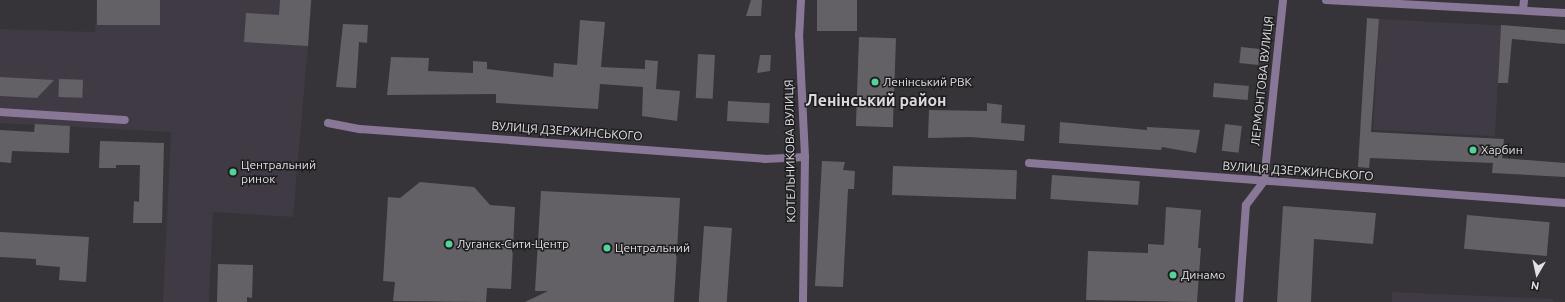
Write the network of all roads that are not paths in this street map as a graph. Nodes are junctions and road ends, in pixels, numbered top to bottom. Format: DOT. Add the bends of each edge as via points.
graph roads {
  1 [pos="800,0"];
  2 [pos="1283,0"];
  3 [pos="1326,0"];
  4 [pos="1524,0"];
  5 [pos="1523,10"];
  6 [pos="1565,13"];
  7 [pos="0,112"];
  8 [pos="125,120"];
  9 [pos="328,124"];
  10 [pos="804,156"];
  11 [pos="1030,163"];
  12 [pos="1264,181"];
  13 [pos="1565,203"];
  14 [pos="803,302"];
  15 [pos="1239,302"];
  1 -- 10 [label="street, КОТЕЛЬНИКОВА ВУЛИЦЯ"];
  2 -- 12 [label="street, ЛЕРМОНТОВА ВУЛИЦЯ"];
  3 -- 5 [label="street"];
  4 -- 5 [label="street"];
  5 -- 6 [label="street"];
  7 -- 8 [label="street"];
  9 -- 10 [label="street, ВУЛИЦЯ ДЗЕРЖИНСЬКОГО" via="360,129 758,158"];
  10 -- 14 [label="street, КОТЕЛЬНИКОВА ВУЛИЦЯ"];
  11 -- 12 [label="street, ВУЛИЦЯ ДЗЕРЖИНСЬКОГО"];
  12 -- 13 [label="street, ВУЛИЦЯ ДЗЕРЖИНСЬКОГО"];
  12 -- 15 [label="street" via="1246,204"];
}
